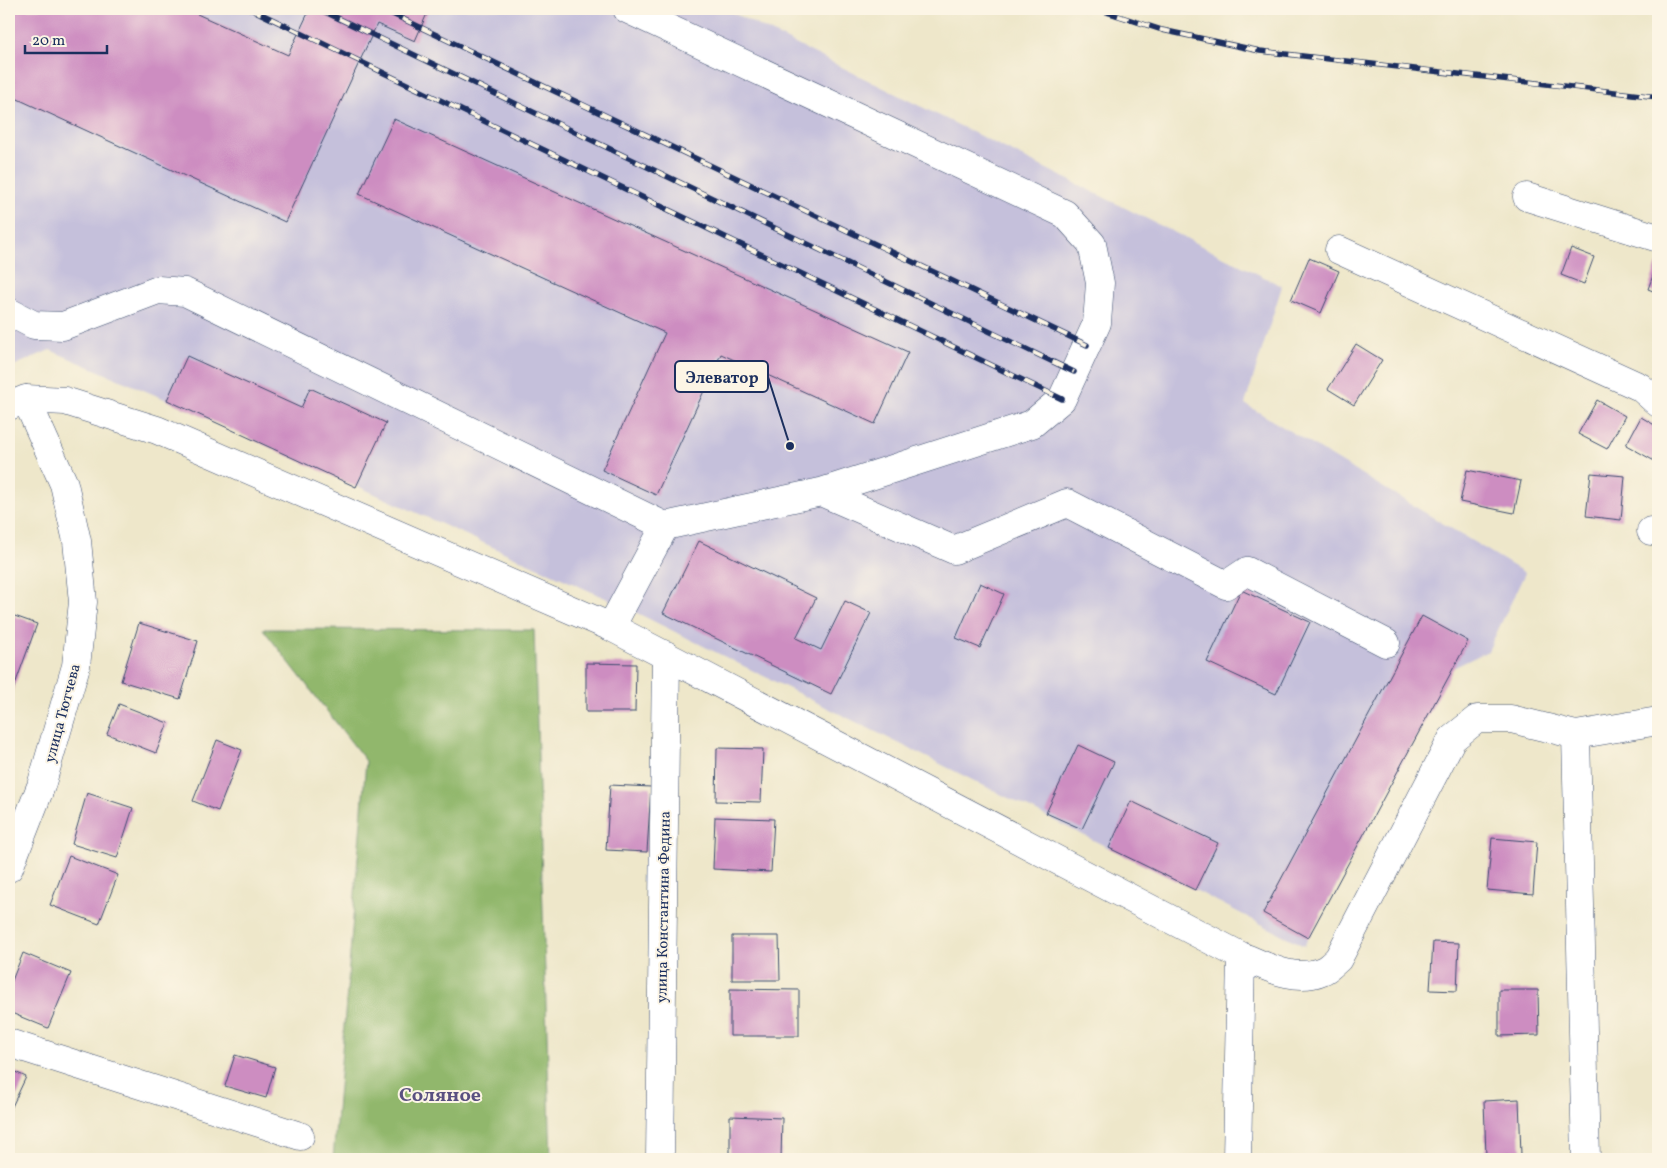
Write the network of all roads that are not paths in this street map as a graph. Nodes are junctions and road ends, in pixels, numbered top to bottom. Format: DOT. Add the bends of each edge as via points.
graph roads {
  1 [pos="627,9"];
  2 [pos="1527,197"];
  3 [pos="1658,238"];
  4 [pos="1339,250"];
  5 [pos="9,312"];
  6 [pos="18,403"];
  7 [pos="1658,403"];
  8 [pos="821,492"];
  9 [pos="665,526"];
  10 [pos="611,627"];
  11 [pos="1386,643"];
  12 [pos="666,656"];
  13 [pos="1658,721"];
  14 [pos="1576,735"];
  15 [pos="9,868"];
  16 [pos="1241,956"];
  17 [pos="9,1044"];
  18 [pos="300,1136"];
  19 [pos="660,1159"];
  20 [pos="1237,1159"];
  21 [pos="1586,1159"];
  1 -- 8 [label="street" via="1065,214 1092,244 1100,283 1097,322 1062,399 1032,424"];
  2 -- 3 [label="street"];
  4 -- 7 [label="street" via="1640,387"];
  5 -- 9 [label="street" via="34,326 63,326 158,290 185,292"];
  6 -- 10 [label="street" via="65,401 157,430"];
  6 -- 15 [label="street, улица Тютчева" via="64,484 78,541 83,602 76,666 41,786"];
  8 -- 9 [label="street"];
  8 -- 11 [label="street" via="954,550 1067,503 1226,585 1247,571"];
  9 -- 10 [label="street"];
  10 -- 12 [label="street"];
  12 -- 16 [label="street"];
  12 -- 19 [label="street, улица Константина Федина"];
  13 -- 14 [label="street"];
  14 -- 16 [label="street" via="1511,719 1477,719 1452,739 1338,959 1323,971 1304,975 1286,973"];
  14 -- 21 [label="street"];
  16 -- 20 [label="street"];
  17 -- 18 [label="street"];
}
